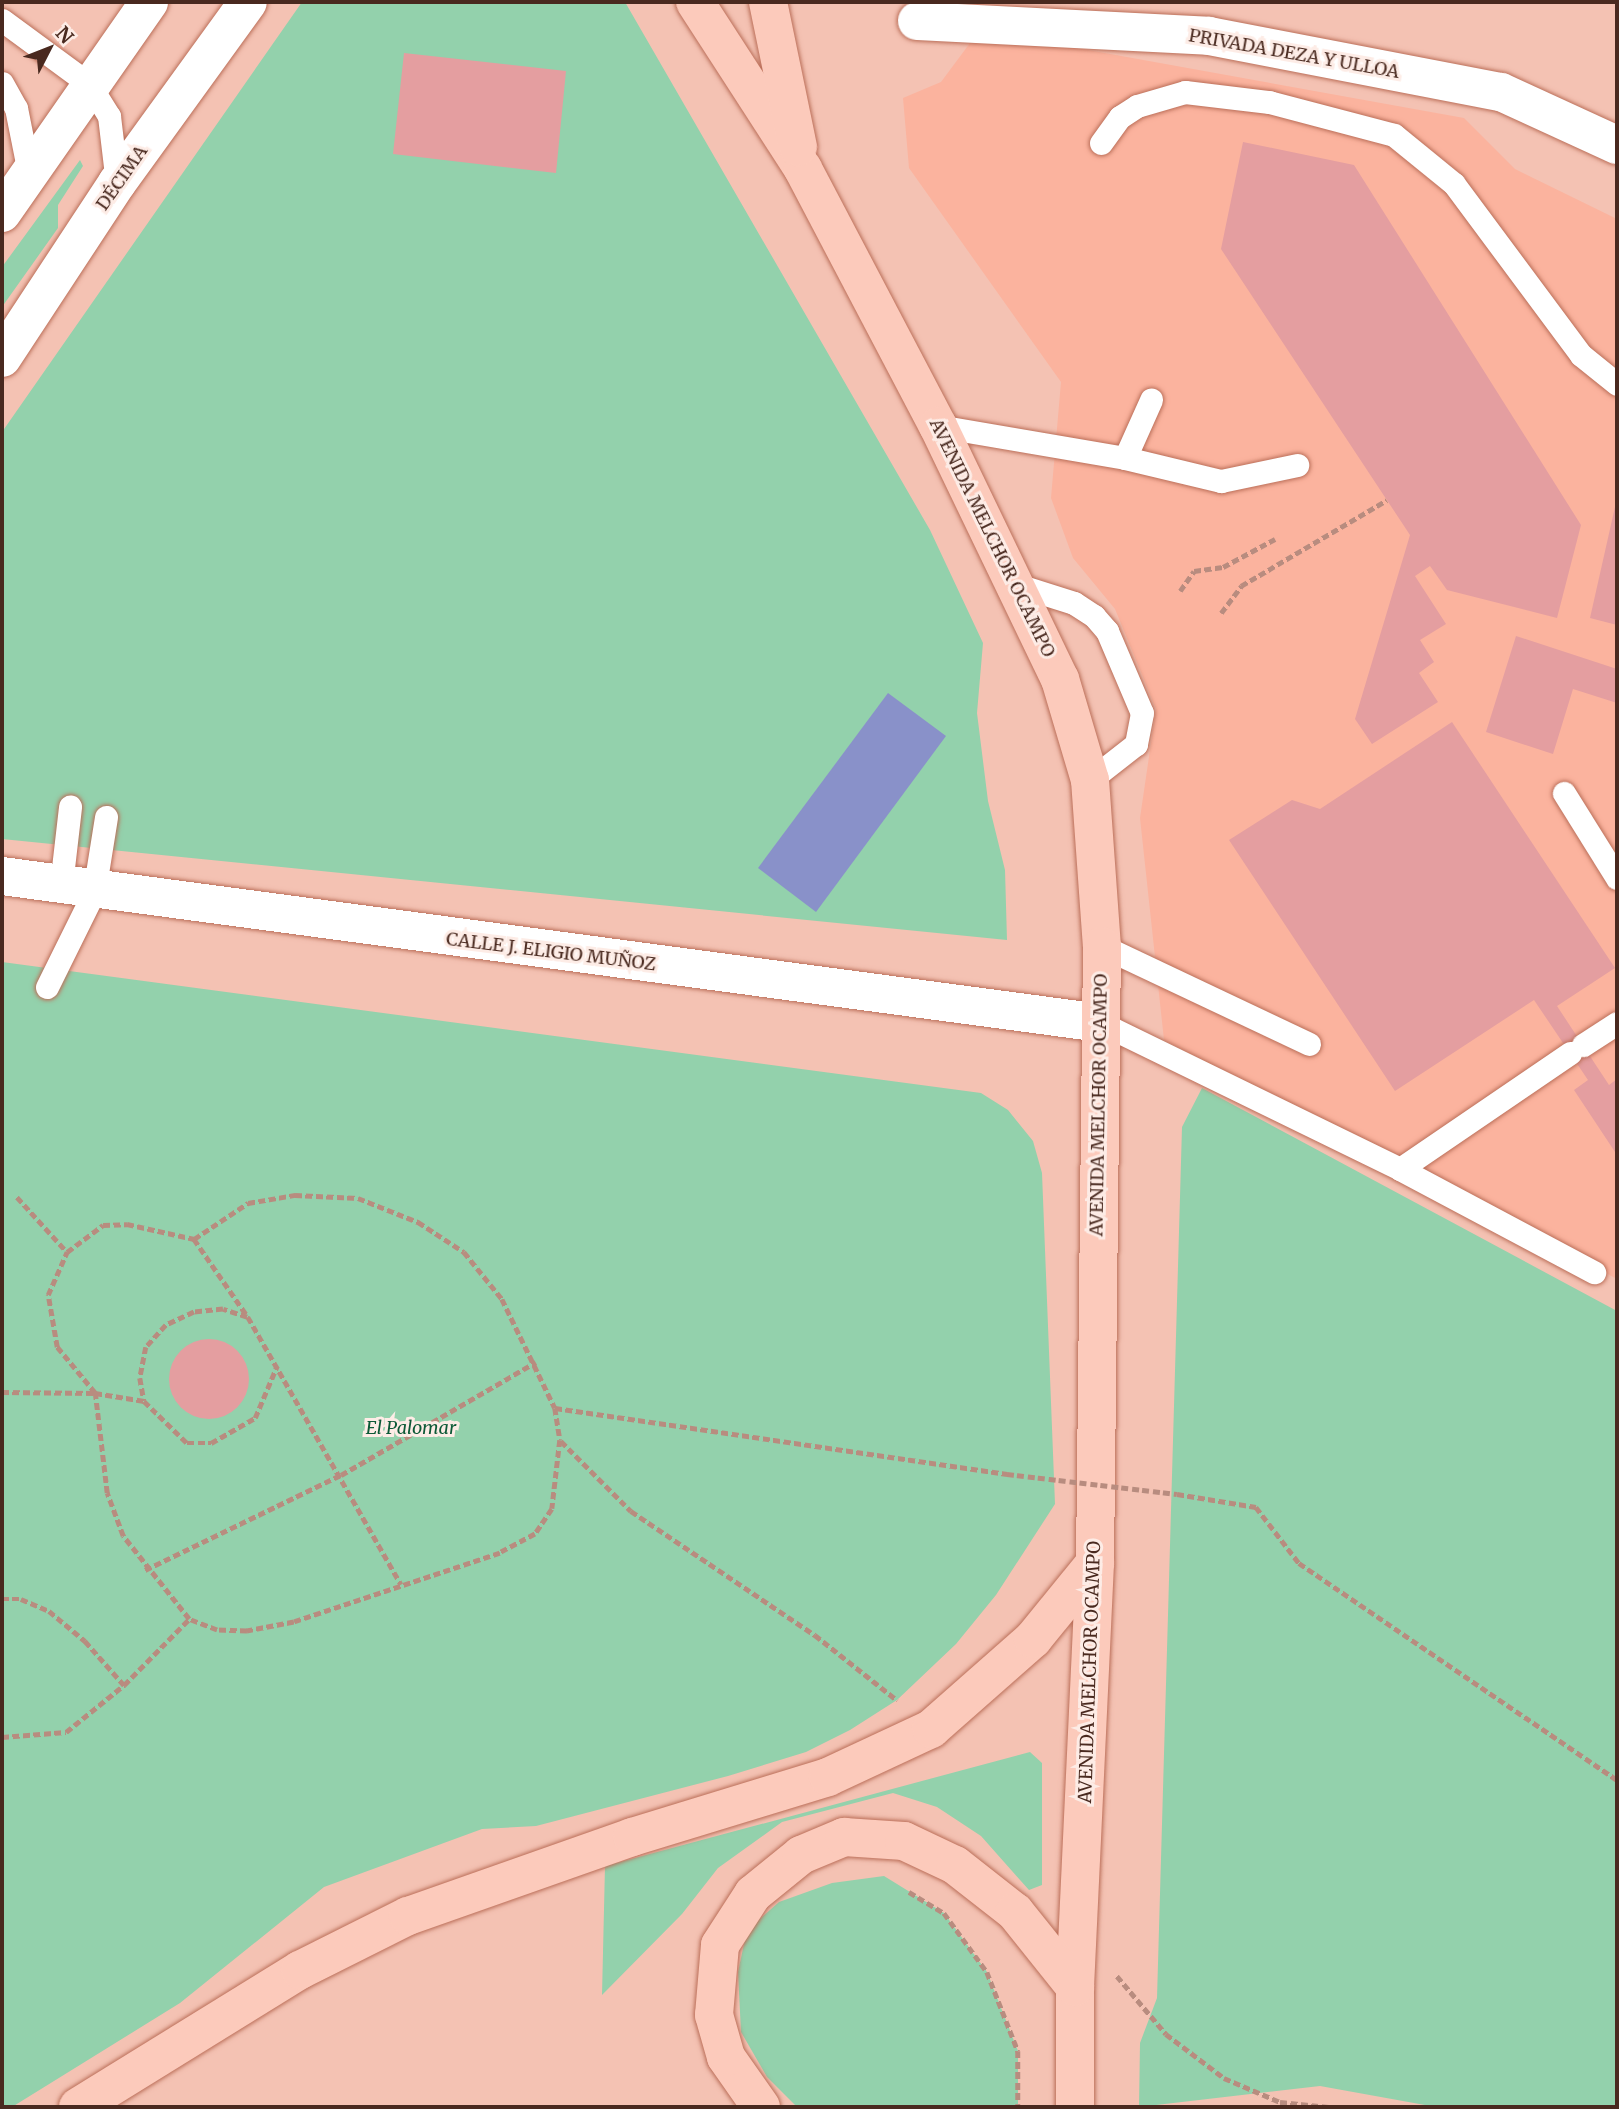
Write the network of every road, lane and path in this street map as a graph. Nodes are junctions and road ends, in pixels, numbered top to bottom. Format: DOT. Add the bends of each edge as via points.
graph roads {
  1 [pos="149,2"];
  2 [pos="248,2"];
  3 [pos="695,2"];
  4 [pos="768,2"];
  5 [pos="2,20"];
  6 [pos="917,21"];
  7 [pos="2,83"];
  8 [pos="89,84"];
  9 [pos="1101,144"];
  10 [pos="1617,145"];
  11 [pos="803,169"];
  12 [pos="29,173"];
  13 [pos="117,183"];
  14 [pos="2,212"];
  15 [pos="2,358"];
  16 [pos="1617,384"];
  17 [pos="1152,400"];
  18 [pos="938,426"];
  19 [pos="1125,457"];
  20 [pos="1297,465"];
  21 [pos="1387,500"];
  22 [pos="1275,539"];
  23 [pos="1014,584"];
  24 [pos="1180,591"];
  25 [pos="1221,613"];
  26 [pos="1090,780"];
  27 [pos="1564,793"];
  28 [pos="70,807"];
  29 [pos="106,817"];
  30 [pos="2,876"];
  31 [pos="1617,877"];
  32 [pos="77,889"];
  33 [pos="1102,946"];
  34 [pos="47,987"];
  35 [pos="1101,1023"];
  36 [pos="1617,1023"];
  37 [pos="1309,1044"];
  38 [pos="1401,1169"];
  39 [pos="17,1197"];
  40 [pos="194,1239"];
  41 [pos="67,1252"];
  42 [pos="1594,1272"];
  43 [pos="248,1317"];
  44 [pos="536,1363"];
  45 [pos="277,1366"];
  46 [pos="2,1392"];
  47 [pos="95,1393"];
  48 [pos="144,1401"];
  49 [pos="555,1408"];
  50 [pos="561,1440"];
  51 [pos="341,1475"];
  52 [pos="1095,1563"];
  53 [pos="145,1570"];
  54 [pos="401,1584"];
  55 [pos="2,1599"];
  56 [pos="189,1619"];
  57 [pos="124,1685"];
  58 [pos="897,1700"];
  59 [pos="2,1737"];
  60 [pos="1617,1780"];
  61 [pos="904,1889"];
  62 [pos="1080,1930"];
  63 [pos="1075,1987"];
  64 [pos="78,2107"];
  65 [pos="761,2107"];
  66 [pos="1018,2107"];
  67 [pos="1075,2107"];
  68 [pos="1329,2107"];
  1 -- 8 [label="street"];
  2 -- 13 [label="street, DÉCIMA"];
  3 -- 11 [label="main road"];
  4 -- 11 [label="main road"];
  5 -- 8 [label="lane"];
  6 -- 10 [label="street, PRIVADA DEZA Y ULLOA" via="1209,36 1501,92"];
  7 -- 12 [label="lane" via="16,108"];
  8 -- 12 [label="street"];
  8 -- 13 [label="lane" via="109,116"];
  9 -- 16 [label="lane" via="1120,117 1157,96 1185,92 1269,102 1394,135 1454,184 1581,355"];
  11 -- 18 [label="main road, AVENIDA MELCHOR OCAMPO"];
  12 -- 14 [label="street"];
  13 -- 15 [label="street, DÉCIMA"];
  17 -- 19 [label="lane"];
  18 -- 19 [label="lane"];
  18 -- 23 [label="main road, AVENIDA MELCHOR OCAMPO"];
  19 -- 20 [label="lane" via="1221,481"];
  21 -- 25 [label="path" via="1241,586"];
  22 -- 24 [label="path" via="1223,567 1194,571"];
  23 -- 26 [label="main road, AVENIDA MELCHOR OCAMPO" via="1060,679"];
  23 -- 26 [label="lane" via="1074,603 1094,616 1107,631 1142,713 1136,744"];
  26 -- 33 [label="main road, AVENIDA MELCHOR OCAMPO"];
  27 -- 31 [label="lane"];
  28 -- 32 [label="lane"];
  29 -- 32 [label="lane"];
  30 -- 32 [label="street, CALLE J. ELIGIO MUÑOZ"];
  32 -- 34 [label="lane"];
  32 -- 35 [label="street, CALLE J. ELIGIO MUÑOZ"];
  33 -- 35 [label="main road, AVENIDA MELCHOR OCAMPO"];
  33 -- 37 [label="lane"];
  35 -- 38 [label="lane"];
  35 -- 52 [label="main road, AVENIDA MELCHOR OCAMPO"];
  36 -- 38 [label="lane"];
  38 -- 42 [label="lane"];
  39 -- 41 [label="path"];
  40 -- 41 [label="path" via="127,1224 103,1225"];
  40 -- 43 [label="path"];
  40 -- 44 [label="path" via="248,1203 295,1195 358,1198 418,1222 464,1252 502,1299"];
  41 -- 47 [label="path" via="48,1294 50,1323 57,1348"];
  43 -- 45 [label="path"];
  43 -- 48 [label="path" via="223,1309 194,1312 166,1325 146,1347 140,1378"];
  44 -- 49 [label="path"];
  44 -- 51 [label="path"];
  45 -- 48 [label="path" via="256,1418 211,1443 187,1443"];
  45 -- 51 [label="path"];
  46 -- 47 [label="path"];
  47 -- 48 [label="path"];
  47 -- 53 [label="path" via="107,1493 122,1536"];
  49 -- 50 [label="path"];
  49 -- 60 [label="path, bridge" via="1256,1507 1299,1563"];
  50 -- 54 [label="path" via="552,1509 535,1534 500,1553"];
  50 -- 58 [label="path" via="631,1511 815,1635"];
  51 -- 53 [label="path"];
  51 -- 54 [label="path"];
  52 -- 62 [label="main road, AVENIDA MELCHOR OCAMPO"];
  52 -- 64 [label="main road" via="1033,1639 931,1729 828,1777 632,1837 408,1916 300,1970"];
  53 -- 56 [label="path"];
  54 -- 56 [label="path" via="294,1622 247,1631 217,1630"];
  55 -- 57 [label="path" via="21,1599 49,1611"];
  56 -- 57 [label="path"];
  57 -- 59 [label="path" via="65,1732"];
  61 -- 66 [label="path" via="944,1913 987,1972 1018,2051"];
  62 -- 63 [label="main road, AVENIDA MELCHOR OCAMPO"];
  62 -- 68 [label="path" via="1166,2034 1224,2078 1280,2102"];
  63 -- 65 [label="main road" via="1015,1912 955,1865 904,1842 844,1838 801,1854 753,1894 720,1945 714,2015 726,2057"];
  63 -- 67 [label="main road, AVENIDA MELCHOR OCAMPO"];
}
